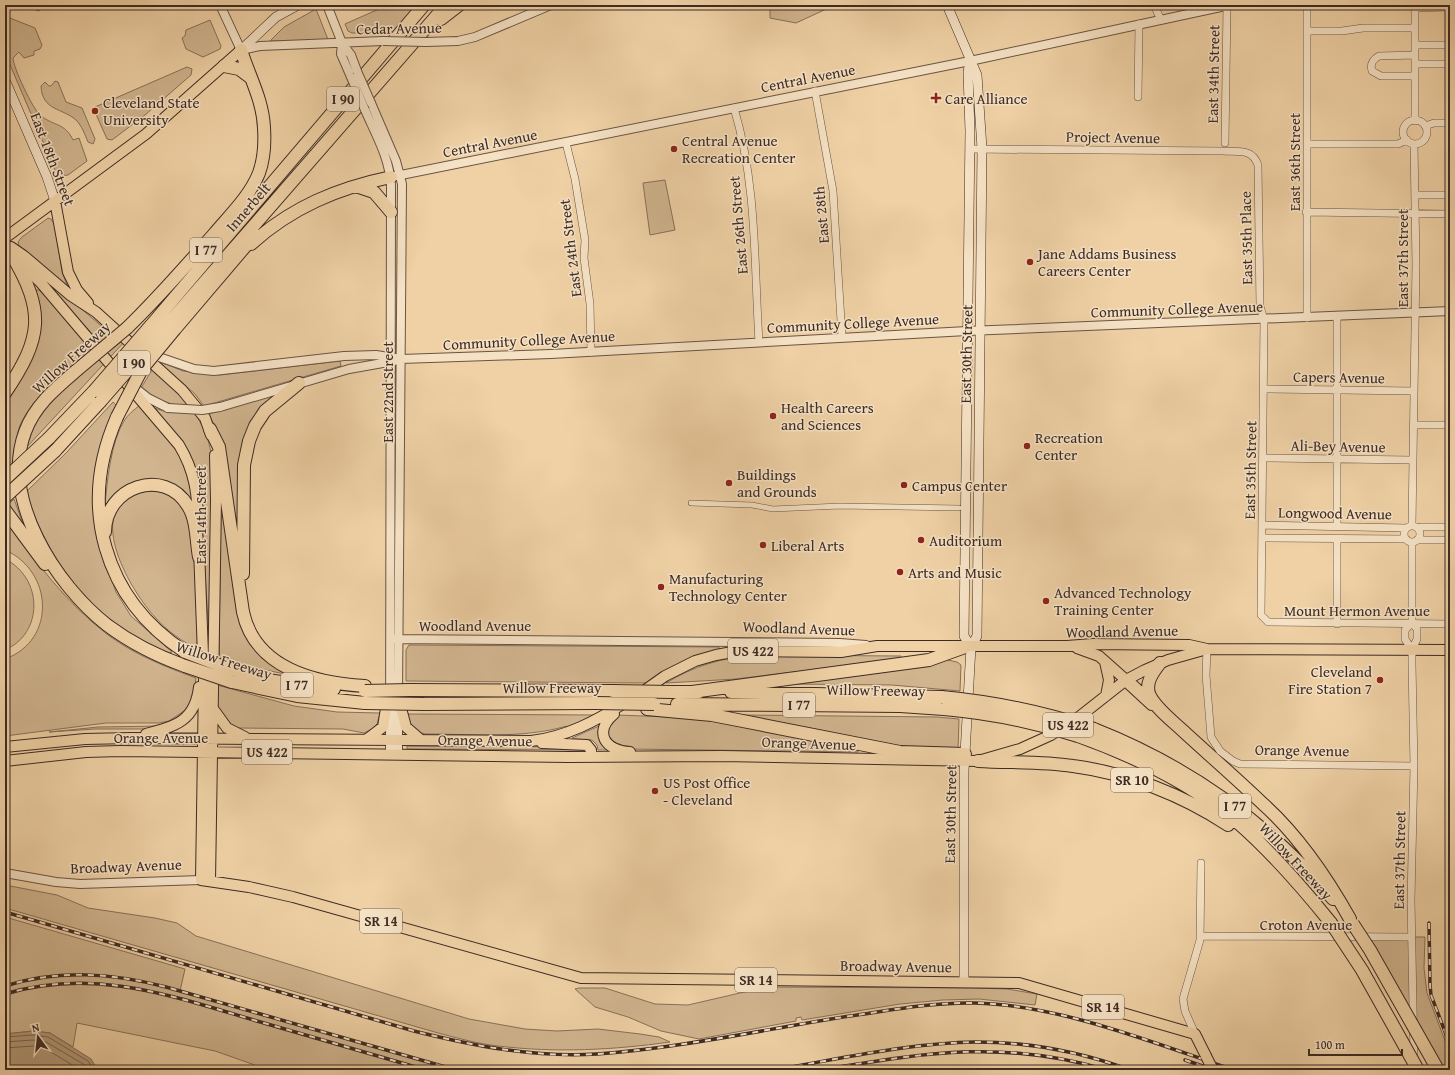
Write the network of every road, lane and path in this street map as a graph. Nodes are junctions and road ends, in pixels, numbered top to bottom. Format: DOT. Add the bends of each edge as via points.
graph roads {
  1 [pos="220,5"];
  2 [pos="298,5"];
  3 [pos="327,5"];
  4 [pos="424,5"];
  5 [pos="446,5"];
  6 [pos="459,5"];
  7 [pos="551,5"];
  8 [pos="947,5"];
  9 [pos="1154,5"];
  10 [pos="1228,5"];
  11 [pos="1307,5"];
  12 [pos="1415,6"];
  13 [pos="1450,7"];
  14 [pos="1161,20"];
  15 [pos="1139,24"];
  16 [pos="1415,28"];
  17 [pos="1308,32"];
  18 [pos="424,38"];
  19 [pos="342,43"];
  20 [pos="1415,45"];
  21 [pos="1450,45"];
  22 [pos="241,50"];
  23 [pos="1415,55"];
  24 [pos="970,60"];
  25 [pos="1415,64"];
  26 [pos="1450,64"];
  27 [pos="224,66"];
  28 [pos="1415,76"];
  29 [pos="251,78"];
  30 [pos="5,80"];
  31 [pos="815,91"];
  32 [pos="1138,97"];
  33 [pos="734,108"];
  34 [pos="1415,121"];
  35 [pos="1450,124"];
  36 [pos="1425,126"];
  37 [pos="1411,142"];
  38 [pos="566,143"];
  39 [pos="1225,143"];
  40 [pos="1307,144"];
  41 [pos="982,148"];
  42 [pos="970,149"];
  43 [pos="318,153"];
  44 [pos="1255,156"];
  45 [pos="396,176"];
  46 [pos="354,186"];
  47 [pos="1415,195"];
  48 [pos="1450,195"];
  49 [pos="55,201"];
  50 [pos="391,212"];
  51 [pos="1306,212"];
  52 [pos="1415,214"];
  53 [pos="1450,214"];
  54 [pos="5,238"];
  55 [pos="7,247"];
  56 [pos="239,255"];
  57 [pos="96,312"];
  58 [pos="1450,312"];
  59 [pos="1415,313"];
  60 [pos="160,317"];
  61 [pos="1337,317"];
  62 [pos="1308,318"];
  63 [pos="1264,320"];
  64 [pos="980,330"];
  65 [pos="125,331"];
  66 [pos="966,331"];
  67 [pos="842,337"];
  68 [pos="759,342"];
  69 [pos="591,352"];
  70 [pos="391,359"];
  71 [pos="401,359"];
  72 [pos="124,379"];
  73 [pos="299,383"];
  74 [pos="1264,389"];
  75 [pos="1337,390"];
  76 [pos="1414,391"];
  77 [pos="5,394"];
  78 [pos="1413,425"];
  79 [pos="1450,425"];
  80 [pos="210,429"];
  81 [pos="1264,458"];
  82 [pos="1337,460"];
  83 [pos="1412,460"];
  84 [pos="5,478"];
  85 [pos="5,497"];
  86 [pos="691,503"];
  87 [pos="959,508"];
  88 [pos="5,510"];
  89 [pos="1263,525"];
  90 [pos="1337,526"];
  91 [pos="1412,527"];
  92 [pos="1450,527"];
  93 [pos="1263,538"];
  94 [pos="1337,539"];
  95 [pos="1412,540"];
  96 [pos="1450,540"];
  97 [pos="199,557"];
  98 [pos="110,561"];
  99 [pos="75,595"];
  100 [pos="243,612"];
  101 [pos="1264,620"];
  102 [pos="1412,623"];
  103 [pos="1337,624"];
  104 [pos="1450,624"];
  105 [pos="390,639"];
  106 [pos="399,639"];
  107 [pos="877,646"];
  108 [pos="1067,646"];
  109 [pos="203,647"];
  110 [pos="968,647"];
  111 [pos="1207,649"];
  112 [pos="1412,650"];
  113 [pos="1450,650"];
  114 [pos="1105,662"];
  115 [pos="1160,663"];
  116 [pos="232,676"];
  117 [pos="1126,680"];
  118 [pos="391,685"];
  119 [pos="692,692"];
  120 [pos="365,693"];
  121 [pos="639,694"];
  122 [pos="1106,696"];
  123 [pos="398,697"];
  124 [pos="943,703"];
  125 [pos="650,706"];
  126 [pos="214,710"];
  127 [pos="1175,723"];
  128 [pos="131,738"];
  129 [pos="203,738"];
  130 [pos="213,738"];
  131 [pos="250,739"];
  132 [pos="366,740"];
  133 [pos="394,740"];
  134 [pos="421,740"];
  135 [pos="520,741"];
  136 [pos="5,747"];
  137 [pos="208,752"];
  138 [pos="394,754"];
  139 [pos="1000,754"];
  140 [pos="722,756"];
  141 [pos="591,757"];
  142 [pos="965,758"];
  143 [pos="5,761"];
  144 [pos="978,761"];
  145 [pos="1414,766"];
  146 [pos="1269,854"];
  147 [pos="1201,863"];
  148 [pos="5,873"];
  149 [pos="205,880"];
  150 [pos="1351,922"];
  151 [pos="1200,936"];
  152 [pos="1411,937"];
  153 [pos="964,982"];
  154 [pos="1195,1034"];
  155 [pos="1213,1070"];
  156 [pos="1415,1070"];
  157 [pos="1418,1070"];
  158 [pos="1438,1070"];
  1 -- 22 [label="street"];
  2 -- 22 [label="main road" via="276,17"];
  3 -- 19 [label="street, East 22nd Street"];
  4 -- 60 [label="highway, Innerbelt / I 90" via="262,193"];
  5 -- 18 [label="highway, Innerbelt / I 90"];
  6 -- 18 [label="highway"];
  7 -- 18 [label="street, Cedar Avenue" via="475,37 458,41"];
  8 -- 24 [label="main road, East 30th Street"];
  9 -- 14 [label="street"];
  10 -- 14 [label="street, Central Avenue"];
  10 -- 39 [label="street, East 34th Street"];
  11 -- 17 [label="street, East 36th Street"];
  12 -- 13 [label="street"];
  12 -- 16 [label="street"];
  14 -- 15 [label="street, Central Avenue"];
  15 -- 24 [label="street, Central Avenue"];
  15 -- 32 [label="street"];
  16 -- 17 [label="street"];
  16 -- 20 [label="street"];
  17 -- 40 [label="street, East 36th Street"];
  18 -- 19 [label="street, Cedar Avenue, bridge"];
  18 -- 43 [label="highway, Innerbelt / I 90"];
  19 -- 22 [label="street, Cedar Avenue" via="260,46"];
  19 -- 45 [label="street, East 22nd Street, bridge" via="350,55 371,104"];
  19 -- 45 [label="street, East 22nd Street, bridge" via="341,54"];
  20 -- 21 [label="street"];
  20 -- 23 [label="street"];
  22 -- 27 [label="main road"];
  22 -- 29 [label="highway"];
  23 -- 25 [label="street"];
  23 -- 28 [label="street" via="1379,56 1371,65 1372,71 1381,76"];
  24 -- 31 [label="street, Central Avenue"];
  24 -- 41 [label="main road, East 30th Street" via="977,75"];
  24 -- 42 [label="main road, East 30th Street"];
  25 -- 26 [label="street"];
  25 -- 28 [label="street"];
  27 -- 29 [label="highway" via="239,69"];
  27 -- 49 [label="main road" via="146,134"];
  28 -- 34 [label="street"];
  29 -- 60 [label="highway" via="259,99 264,127 263,156 259,173"];
  30 -- 49 [label="main road, East 18th Street"];
  31 -- 33 [label="street, Central Avenue"];
  31 -- 67 [label="street, East 28th" via="833,191"];
  33 -- 38 [label="street, Central Avenue"];
  33 -- 68 [label="street, East 26th Street" via="752,200"];
  34 -- 36 [label="street"];
  34 -- 37 [label="street" via="1409,122 1404,129"];
  35 -- 36 [label="street" via="1434,123"];
  36 -- 37 [label="street" via="1425,138 1421,142"];
  37 -- 40 [label="street"];
  37 -- 47 [label="street, East 37th Street"];
  38 -- 45 [label="street, Central Avenue"];
  38 -- 69 [label="street, East 24th Street" via="585,240"];
  40 -- 51 [label="street, East 36th Street"];
  41 -- 42 [label="street, Project Avenue"];
  41 -- 44 [label="street, Project Avenue" via="1224,151 1248,152"];
  41 -- 64 [label="main road, East 30th Street"];
  42 -- 66 [label="main road, East 30th Street"];
  43 -- 56 [label="highway, Willow Freeway / I 77" via="291,193"];
  43 -- 60 [label="highway, Innerbelt / I 90"];
  44 -- 63 [label="street, East 35th Place" via="1258,165 1260,306"];
  45 -- 46 [label="highway"];
  45 -- 50 [label="street, East 22nd Street"];
  45 -- 71 [label="street, East 22nd Street"];
  46 -- 50 [label="highway" via="374,192"];
  46 -- 56 [label="highway" via="329,194 297,210 267,230"];
  47 -- 48 [label="street"];
  47 -- 52 [label="street, East 37th Street"];
  49 -- 54 [label="main road"];
  49 -- 57 [label="main road, East 18th Street" via="68,272 77,290"];
  50 -- 70 [label="street, East 22nd Street"];
  51 -- 52 [label="street"];
  51 -- 62 [label="street, East 36th Street"];
  52 -- 53 [label="street"];
  52 -- 59 [label="street, East 37th Street"];
  55 -- 57 [label="main road, East 14th Street" via="24,256 70,295"];
  55 -- 72 [label="main road, East 14th Street"];
  55 -- 77 [label="highway" via="30,289 35,319 27,356"];
  56 -- 60 [label="highway, Willow Freeway / I 77"];
  57 -- 65 [label="main road, East 14th Street"];
  58 -- 59 [label="street, Community College Avenue"];
  59 -- 61 [label="street, Community College Avenue"];
  59 -- 76 [label="street, East 37th Street"];
  60 -- 65 [label="highway, Willow Freeway"];
  60 -- 84 [label="highway, Innerbelt, bridge" via="49,438"];
  60 -- 85 [label="highway, Innerbelt / I 90, bridge" via="100,402"];
  60 -- 98 [label="highway, Willow Freeway / I 77, bridge" via="142,369 117,416 104,455 100,486 100,529"];
  61 -- 62 [label="street, Community College Avenue"];
  61 -- 75 [label="street"];
  62 -- 63 [label="street, Community College Avenue"];
  63 -- 64 [label="street, Community College Avenue"];
  63 -- 74 [label="street, East 35th Street"];
  64 -- 66 [label="street, Community College Avenue"];
  64 -- 110 [label="main road, East 30th Street" via="977,636"];
  65 -- 70 [label="street" via="145,351 158,358 200,370 252,368 344,356 376,355"];
  65 -- 80 [label="main road, East 14th Street" via="153,365 190,398"];
  65 -- 99 [label="highway, Willow Freeway / I 77, bridge" via="50,394 35,412 25,433 20,456 22,496 29,519 56,569"];
  66 -- 67 [label="street, Community College Avenue"];
  66 -- 110 [label="main road, East 30th Street" via="964,636"];
  67 -- 68 [label="street, Community College Avenue"];
  68 -- 69 [label="street, Community College Avenue"];
  69 -- 71 [label="street, Community College Avenue"];
  70 -- 71 [label="street, Community College Avenue"];
  70 -- 73 [label="street" via="348,368"];
  70 -- 105 [label="street, East 22nd Street"];
  71 -- 106 [label="street, East 22nd Street"];
  72 -- 73 [label="street, bridge" via="148,398 168,408 179,410 220,407"];
  72 -- 97 [label="main road, East 14th Street" via="173,437 188,461 196,488"];
  73 -- 100 [label="highway" via="265,411 255,426 246,449"];
  74 -- 75 [label="street, Capers Avenue"];
  74 -- 81 [label="street, East 35th Street"];
  75 -- 76 [label="street, Capers Avenue"];
  75 -- 82 [label="street"];
  76 -- 78 [label="street, East 37th Street"];
  78 -- 79 [label="street"];
  78 -- 83 [label="street, East 37th Street"];
  80 -- 100 [label="highway" via="219,447"];
  80 -- 126 [label="main road, East 14th Street" via="215,453 216,489"];
  81 -- 82 [label="street, Ali-Bey Avenue"];
  81 -- 89 [label="street, East 35th Street"];
  82 -- 83 [label="street, Ali-Bey Avenue"];
  82 -- 90 [label="street"];
  83 -- 91 [label="street, East 37th Street"];
  86 -- 87 [label="street" via="754,505 773,509 840,506"];
  88 -- 99 [label="highway" via="51,570"];
  89 -- 90 [label="street, Longwood Avenue"];
  89 -- 93 [label="street, East 35th Street"];
  90 -- 91 [label="street, Longwood Avenue"];
  91 -- 92 [label="street, Longwood Avenue"];
  91 -- 95 [label="street" via="1420,533"];
  91 -- 95 [label="street" via="1404,532"];
  93 -- 94 [label="street, Longwood Avenue"];
  93 -- 101 [label="street, East 35th Street" via="1261,615"];
  94 -- 95 [label="street, Longwood Avenue"];
  94 -- 103 [label="street"];
  95 -- 96 [label="street, Longwood Avenue"];
  95 -- 102 [label="street, East 37th Street"];
  97 -- 98 [label="highway" via="188,505 171,490 147,485 135,487 124,493 111,506 105,531"];
  97 -- 109 [label="main road, East 14th Street"];
  98 -- 116 [label="highway, Willow Freeway / I 77, bridge" via="124,590 141,614 161,634 185,652"];
  99 -- 116 [label="highway, Willow Freeway / I 77, bridge" via="101,619 148,650 185,666"];
  100 -- 120 [label="highway" via="254,639 276,662 291,670"];
  101 -- 103 [label="street, Mount Hermon Avenue"];
  102 -- 103 [label="street, Mount Hermon Avenue"];
  102 -- 104 [label="street, Mount Hermon Avenue"];
  102 -- 112 [label="street, East 37th Street" via="1417,629 1417,639"];
  102 -- 112 [label="street, East 37th Street" via="1405,630 1405,639"];
  105 -- 106 [label="street, Woodland Avenue"];
  105 -- 118 [label="street, East 22nd Street"];
  106 -- 107 [label="street, Woodland Avenue" via="840,643"];
  106 -- 123 [label="street, East 22nd Street"];
  107 -- 110 [label="main road, Woodland Avenue / US 422"];
  107 -- 121 [label="main road, Orange Avenue / US 422" via="841,652 750,651 716,655 684,666"];
  108 -- 110 [label="main road, Woodland Avenue / US 422"];
  108 -- 111 [label="main road, Woodland Avenue / US 422" via="1189,645"];
  108 -- 114 [label="main road" via="1090,652"];
  109 -- 128 [label="main road" via="198,696 188,715 172,727"];
  109 -- 129 [label="main road, East 14th Street"];
  110 -- 119 [label="highway" via="929,660"];
  110 -- 142 [label="main road, East 30th Street"];
  111 -- 112 [label="main road, Woodland Avenue / US 422"];
  111 -- 115 [label="main road, Woodland Avenue / US 422"];
  111 -- 145 [label="street, Orange Avenue" via="1211,737 1220,751 1240,764"];
  112 -- 113 [label="main road, Woodland Avenue / US 422"];
  112 -- 145 [label="street, East 37th Street"];
  114 -- 117 [label="main road"];
  114 -- 122 [label="main road" via="1109,680"];
  115 -- 117 [label="main road, Woodland Avenue / US 422"];
  115 -- 127 [label="highway" via="1150,679 1149,692"];
  116 -- 120 [label="highway, Willow Freeway / I 77"];
  117 -- 122 [label="main road, Woodland Avenue / US 422"];
  117 -- 127 [label="highway"];
  118 -- 132 [label="main road" via="384,724 377,733"];
  118 -- 133 [label="street, East 22nd Street"];
  119 -- 120 [label="highway, Willow Freeway / I 77, bridge" via="409,690"];
  119 -- 124 [label="highway, Willow Freeway / I 77" via="864,694"];
  120 -- 125 [label="highway, Willow Freeway / I 77, bridge" via="424,704 524,708"];
  121 -- 135 [label="main road, Orange Avenue / US 422" via="602,717 568,732 547,739"];
  121 -- 140 [label="main road" via="604,724 604,737 611,748 627,752"];
  122 -- 139 [label="main road, Woodland Avenue / US 422" via="1051,735 1020,749"];
  123 -- 133 [label="street, East 22nd Street"];
  123 -- 134 [label="main road" via="406,727"];
  124 -- 125 [label="highway, Willow Freeway / I 77" via="892,706"];
  124 -- 146 [label="highway, Willow Freeway / I 77, bridge" via="1034,723 1078,736 1133,758 1180,783 1236,822"];
  124 -- 150 [label="highway, Willow Freeway / I 77, bridge" via="1009,706 1053,716 1131,744 1171,765 1230,802 1282,845"];
  125 -- 142 [label="highway" via="718,716 904,752"];
  126 -- 130 [label="main road, East 14th Street"];
  126 -- 131 [label="main road" via="227,728"];
  127 -- 150 [label="highway" via="1281,821 1322,872"];
  128 -- 129 [label="main road, Orange Avenue / US 422"];
  128 -- 136 [label="main road, Orange Avenue / US 422" via="85,739"];
  129 -- 130 [label="main road, Orange Avenue / US 422"];
  129 -- 137 [label="main road, East 14th Street"];
  130 -- 131 [label="main road, Orange Avenue / US 422"];
  130 -- 137 [label="main road, East 14th Street"];
  131 -- 132 [label="main road, Orange Avenue / US 422"];
  132 -- 133 [label="main road, Orange Avenue / US 422"];
  133 -- 134 [label="main road, Orange Avenue / US 422"];
  133 -- 138 [label="street, East 22nd Street"];
  134 -- 135 [label="main road, Orange Avenue / US 422"];
  135 -- 141 [label="main road" via="584,744 590,748"];
  137 -- 138 [label="main road, Orange Avenue / US 422"];
  137 -- 143 [label="main road, Orange Avenue / US 422" via="86,752"];
  137 -- 149 [label="main road, East 14th Street"];
  138 -- 141 [label="main road, Orange Avenue / US 422"];
  139 -- 142 [label="main road"];
  139 -- 144 [label="main road, Woodland Avenue / US 422"];
  140 -- 141 [label="main road, Orange Avenue / US 422"];
  140 -- 142 [label="main road, Orange Avenue / US 422"];
  142 -- 144 [label="main road, Woodland Avenue / US 422"];
  142 -- 153 [label="main road, East 30th Street"];
  144 -- 146 [label="highway, SR 10" via="1072,766 1132,780 1196,806"];
  145 -- 152 [label="street, East 37th Street"];
  146 -- 157 [label="highway, Willow Freeway / I 77, bridge" via="1301,886 1332,923 1362,970"];
  147 -- 151 [label="street"];
  148 -- 149 [label="street, Broadway Avenue" via="80,884"];
  149 -- 153 [label="main road, Broadway Avenue / SR 14" via="322,904 570,976 592,979"];
  150 -- 158 [label="highway, Willow Freeway / I 77, bridge" via="1370,950"];
  151 -- 152 [label="street, Croton Avenue"];
  151 -- 154 [label="street" via="1199,947 1182,999"];
  152 -- 156 [label="street, East 37th Street" via="1412,1038"];
  153 -- 154 [label="main road, Broadway Avenue / SR 14" via="1010,982 1030,985"];
  154 -- 155 [label="main road, bridge"];
}
